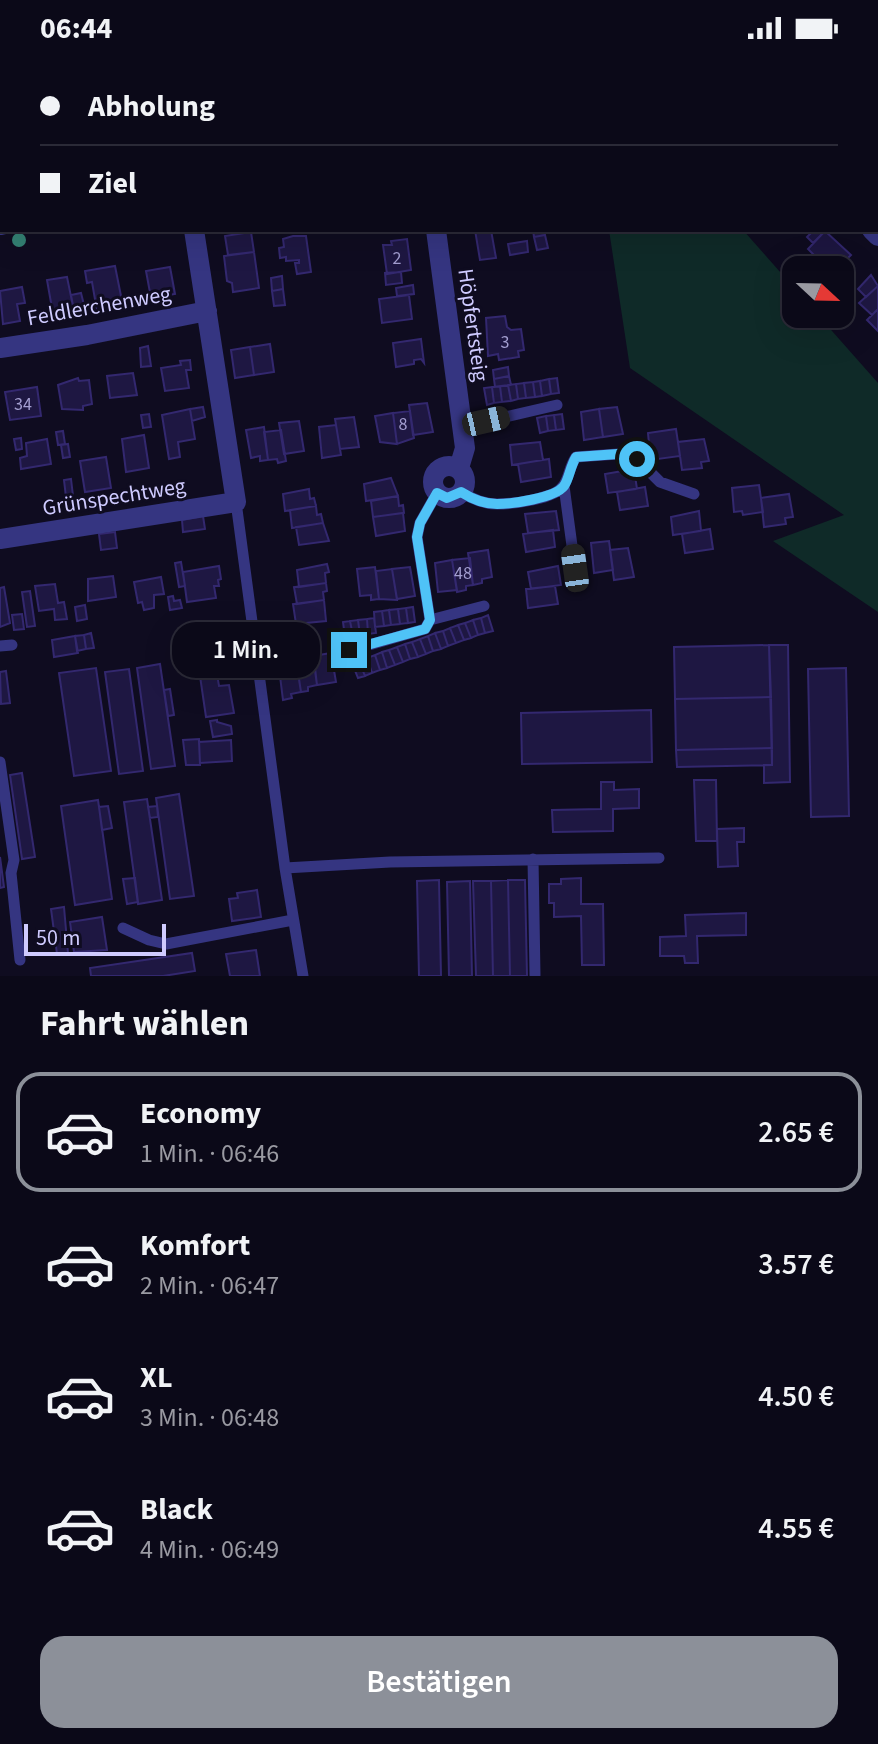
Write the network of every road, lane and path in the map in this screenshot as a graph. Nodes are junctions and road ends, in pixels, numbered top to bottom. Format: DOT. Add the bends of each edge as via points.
graph roads {
  1 [pos="194,232"];
  2 [pos="436,232"];
  3 [pos="207,311"];
  4 [pos="0,348"];
  5 [pos="557,405"];
  6 [pos="463,427"];
  7 [pos="459,468"];
  8 [pos="564,486"];
  9 [pos="461,492"];
  10 [pos="437,493"];
  11 [pos="694,494"];
  12 [pos="236,502"];
  13 [pos="0,539"];
  14 [pos="575,568"];
  15 [pos="484,606"];
  16 [pos="430,620"];
  17 [pos="341,653"];
  18 [pos="0,762"];
  19 [pos="659,858"];
  20 [pos="533,859"];
  21 [pos="285,868"];
  22 [pos="293,920"];
  23 [pos="123,928"];
  24 [pos="20,960"];
  25 [pos="535,975"];
  26 [pos="303,976"];
  1 -- 3 [label="street"];
  2 -- 6 [label="street, Höpfertsteig"];
  3 -- 4 [label="street, Feldlerchenweg"];
  3 -- 12 [label="street"];
  5 -- 6 [label="lane"];
  6 -- 7 [label="street, Höpfertsteig" via="465,448"];
  7 -- 9 [label="street" via="465,477"];
  7 -- 10 [label="street" via="443,466 434,473"];
  8 -- 9 [label="lane" via="551,496 498,504"];
  8 -- 11 [label="lane" via="576,457 618,454 637,459 660,482"];
  8 -- 14 [label="lane"];
  9 -- 10 [label="street" via="447,498"];
  10 -- 16 [label="lane" via="417,537"];
  12 -- 13 [label="street, Grünspechtweg"];
  12 -- 21 [label="lane"];
  15 -- 16 [label="lane"];
  16 -- 17 [label="lane" via="425,629"];
  18 -- 24 [label="lane" via="14,860"];
  19 -- 20 [label="lane"];
  20 -- 21 [label="lane"];
  20 -- 25 [label="lane"];
  21 -- 22 [label="lane"];
  22 -- 23 [label="lane" via="166,944"];
  22 -- 26 [label="lane"];
}
